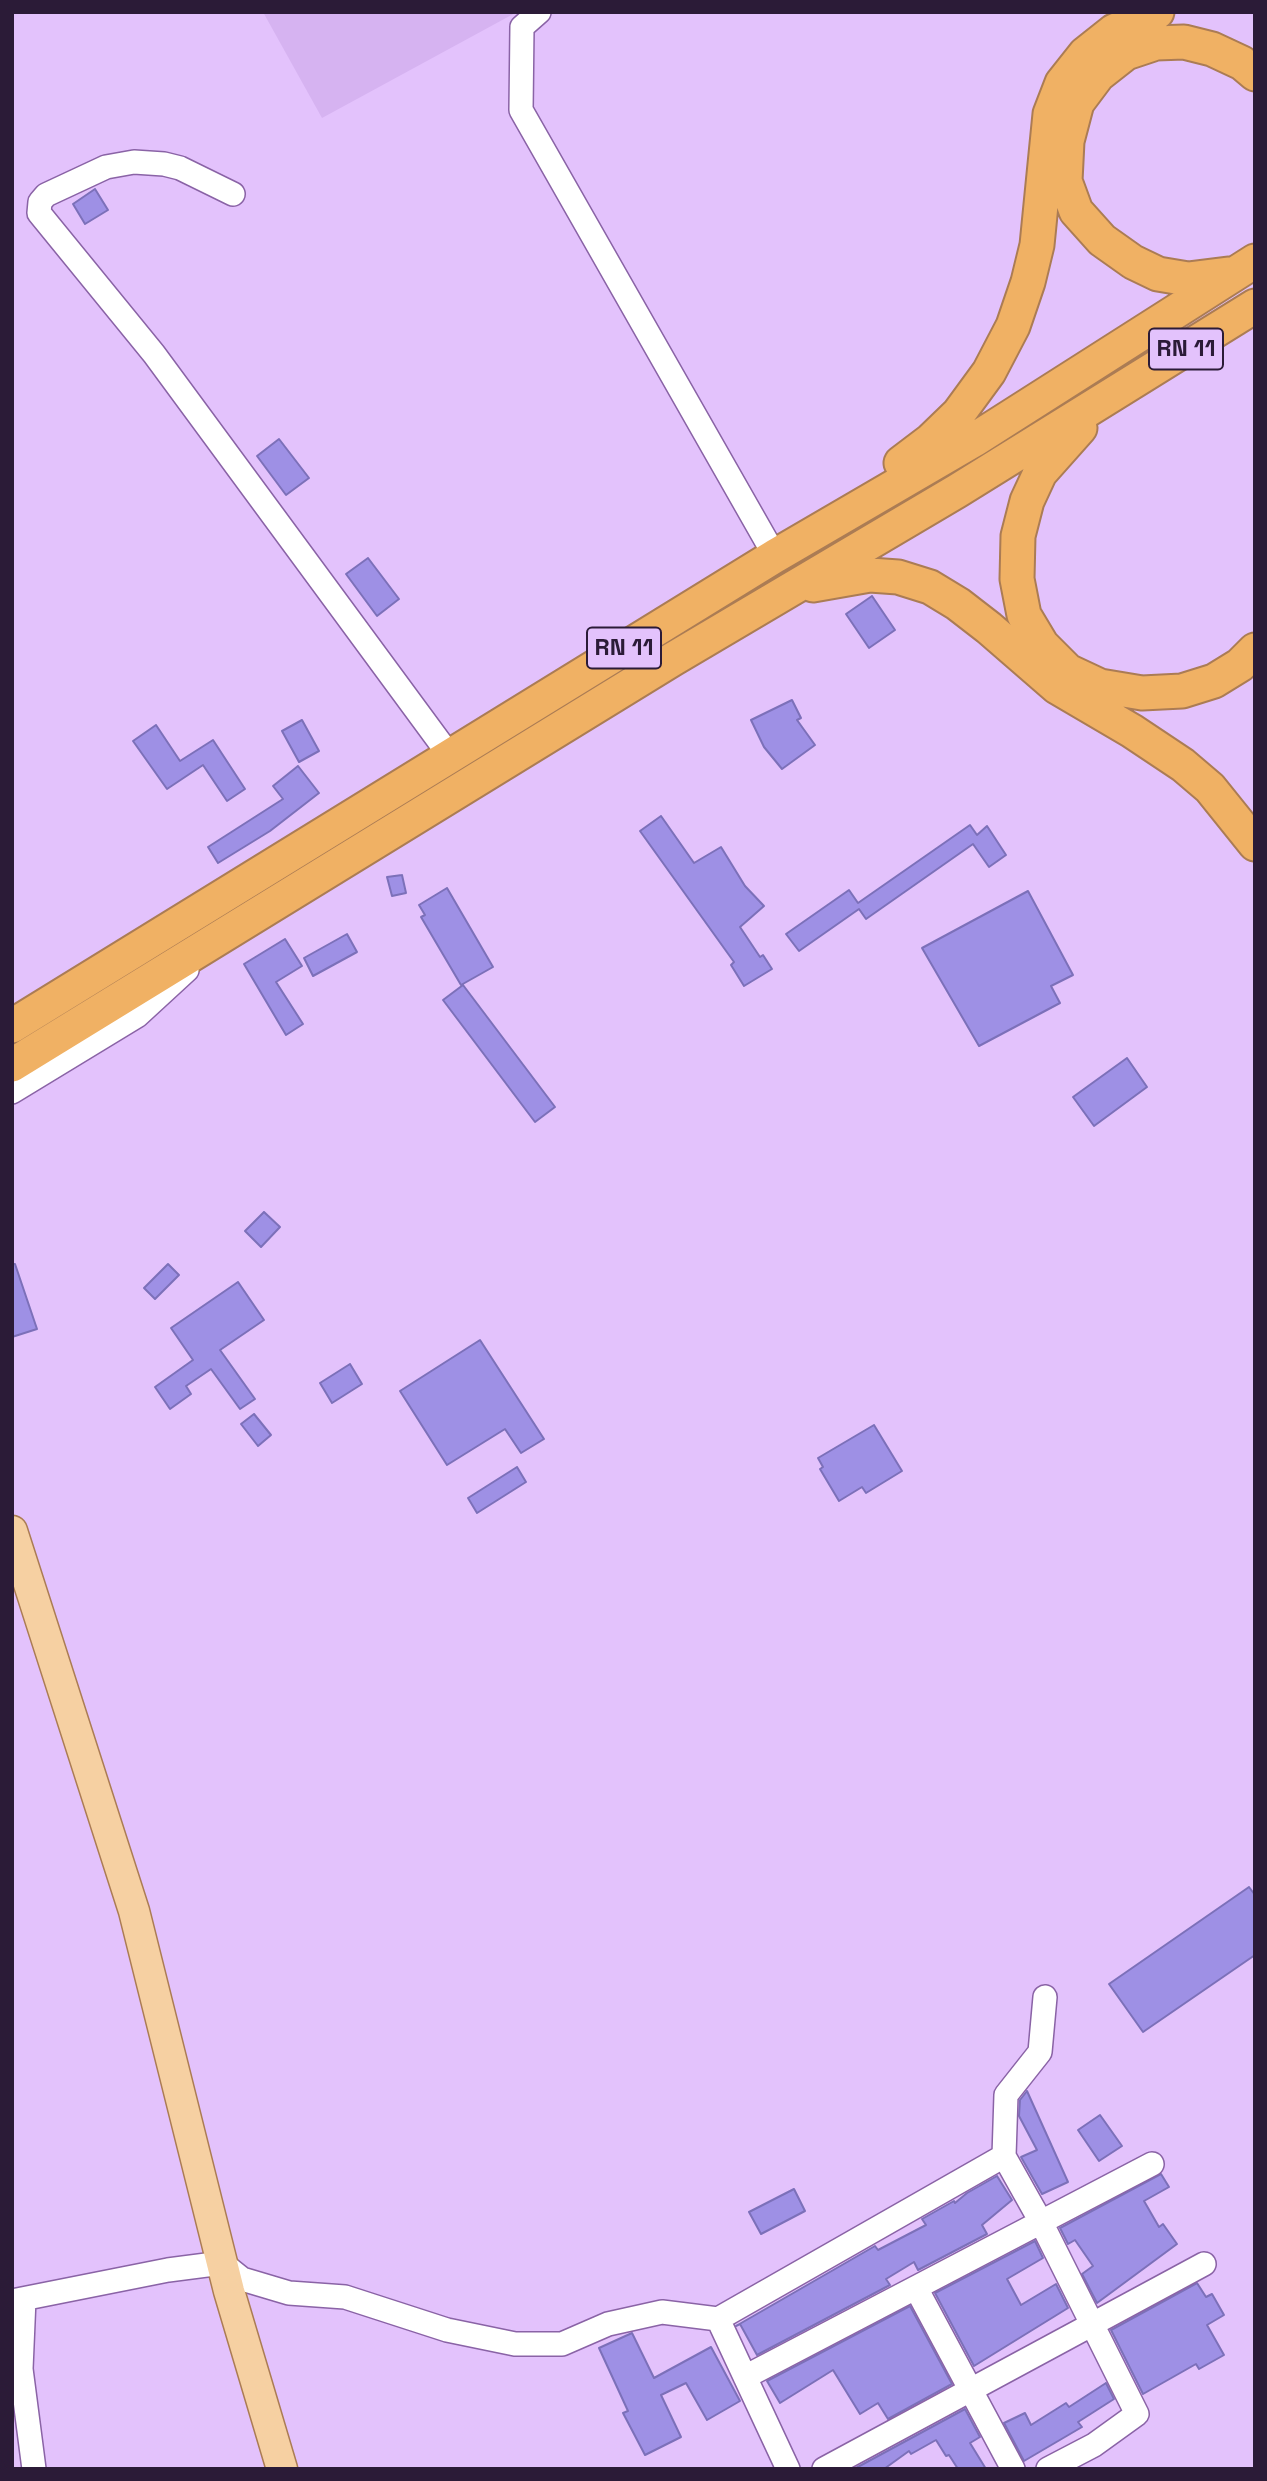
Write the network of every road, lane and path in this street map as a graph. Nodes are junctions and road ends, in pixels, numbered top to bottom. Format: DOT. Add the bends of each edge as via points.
graph roads {
  1 [pos="539,12"];
  2 [pos="1157,12"];
  3 [pos="1255,74"];
  4 [pos="233,194"];
  5 [pos="1246,267"];
  6 [pos="1255,306"];
  7 [pos="1117,392"];
  8 [pos="785,550"];
  9 [pos="784,593"];
  10 [pos="1255,650"];
  11 [pos="450,756"];
  12 [pos="1255,844"];
  13 [pos="231,930"];
  14 [pos="12,1026"];
  15 [pos="12,1065"];
  16 [pos="12,1091"];
  17 [pos="12,1531"];
  18 [pos="1045,1997"];
  19 [pos="1004,2157"];
  20 [pos="1152,2164"];
  21 [pos="1041,2222"];
  22 [pos="222,2263"];
  23 [pos="1204,2264"];
  24 [pos="916,2288"];
  25 [pos="18,2300"];
  26 [pos="718,2319"];
  27 [pos="1094,2323"];
  28 [pos="746,2377"];
  29 [pos="969,2391"];
  30 [pos="34,2469"];
  31 [pos="282,2469"];
  32 [pos="788,2469"];
  33 [pos="824,2469"];
  34 [pos="1013,2469"];
  35 [pos="1048,2469"];
  1 -- 8 [label="street" via="522,27 521,110"];
  2 -- 8 [label="highway" via="1114,31 1084,54 1062,83 1050,114 1041,219 1028,282 1013,326 989,372 959,413 930,441"];
  3 -- 5 [label="highway" via="1212,49 1184,42 1156,43 1126,53 1098,75 1077,103 1067,141 1065,181 1076,211 1102,240 1158,274 1188,279"];
  4 -- 11 [label="street" via="180,168 134,162 106,167 46,195 39,213 154,354"];
  5 -- 8 [label="highway, RN 11" via="974,440"];
  6 -- 7 [label="highway, RN 11"];
  7 -- 9 [label="highway, RN 11"];
  7 -- 10 [label="highway" via="1067,441 1040,474 1027,501 1018,536 1017,579 1024,615 1042,645 1068,671 1100,685 1142,693 1182,691 1214,681"];
  8 -- 11 [label="highway, RN 11"];
  9 -- 12 [label="highway" via="870,575 898,577 930,587 989,628 1058,687 1183,765 1210,788"];
  9 -- 13 [label="highway, RN 11"];
  11 -- 14 [label="highway, RN 11"];
  13 -- 15 [label="highway, RN 11"];
  13 -- 16 [label="street" via="137,1016"];
  17 -- 22 [label="main road" via="134,1911"];
  18 -- 19 [label="street" via="1040,2052 1006,2095"];
  19 -- 21 [label="street"];
  19 -- 26 [label="street"];
  20 -- 21 [label="street"];
  21 -- 24 [label="street"];
  21 -- 27 [label="street"];
  22 -- 25 [label="street"];
  22 -- 26 [label="street" via="243,2279 289,2293 345,2297 447,2330 515,2344 562,2344 608,2324 662,2312"];
  22 -- 31 [label="main road"];
  23 -- 27 [label="street"];
  24 -- 28 [label="street"];
  24 -- 29 [label="street"];
  25 -- 30 [label="street" via="21,2369"];
  26 -- 28 [label="street"];
  27 -- 29 [label="street"];
  27 -- 35 [label="street" via="1137,2414 1094,2445"];
  28 -- 32 [label="street"];
  29 -- 33 [label="street"];
  29 -- 34 [label="street"];
}
